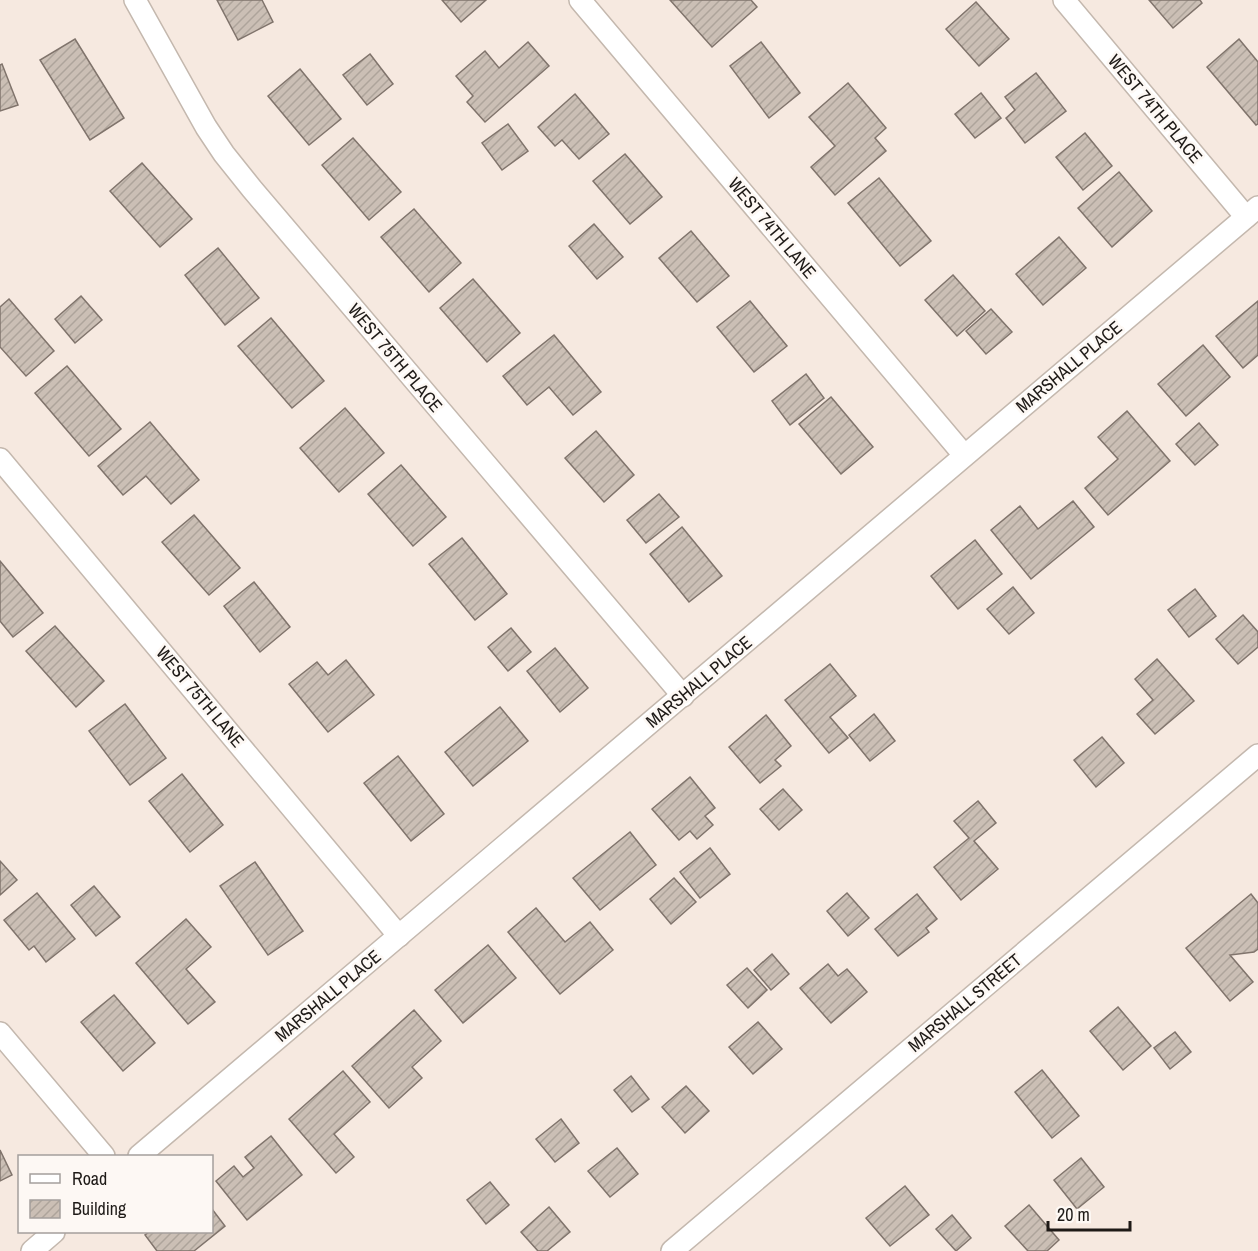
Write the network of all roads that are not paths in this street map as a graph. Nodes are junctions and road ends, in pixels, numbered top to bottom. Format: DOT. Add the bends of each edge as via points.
graph roads {
  1 [pos="135,0"];
  2 [pos="580,0"];
  3 [pos="1064,0"];
  4 [pos="1252,212"];
  5 [pos="964,455"];
  6 [pos="0,459"];
  7 [pos="683,696"];
  8 [pos="1258,755"];
  9 [pos="399,936"];
  10 [pos="0,1033"];
  11 [pos="103,1155"];
  12 [pos="140,1155"];
  13 [pos="53,1233"];
  14 [pos="32,1251"];
  15 [pos="672,1251"];
  1 -- 7 [label="street, WEST 75TH PLACE" via="206,127 231,163"];
  2 -- 5 [label="street, WEST 74TH LANE"];
  3 -- 4 [label="street, WEST 74TH PLACE"];
  4 -- 5 [label="street, MARSHALL PLACE"];
  5 -- 7 [label="street, MARSHALL PLACE"];
  6 -- 9 [label="street, WEST 75TH LANE"];
  7 -- 9 [label="street, MARSHALL PLACE"];
  8 -- 15 [label="street, MARSHALL STREET"];
  9 -- 12 [label="street, MARSHALL PLACE"];
  10 -- 11 [label="street"];
  13 -- 14 [label="street"];
}
